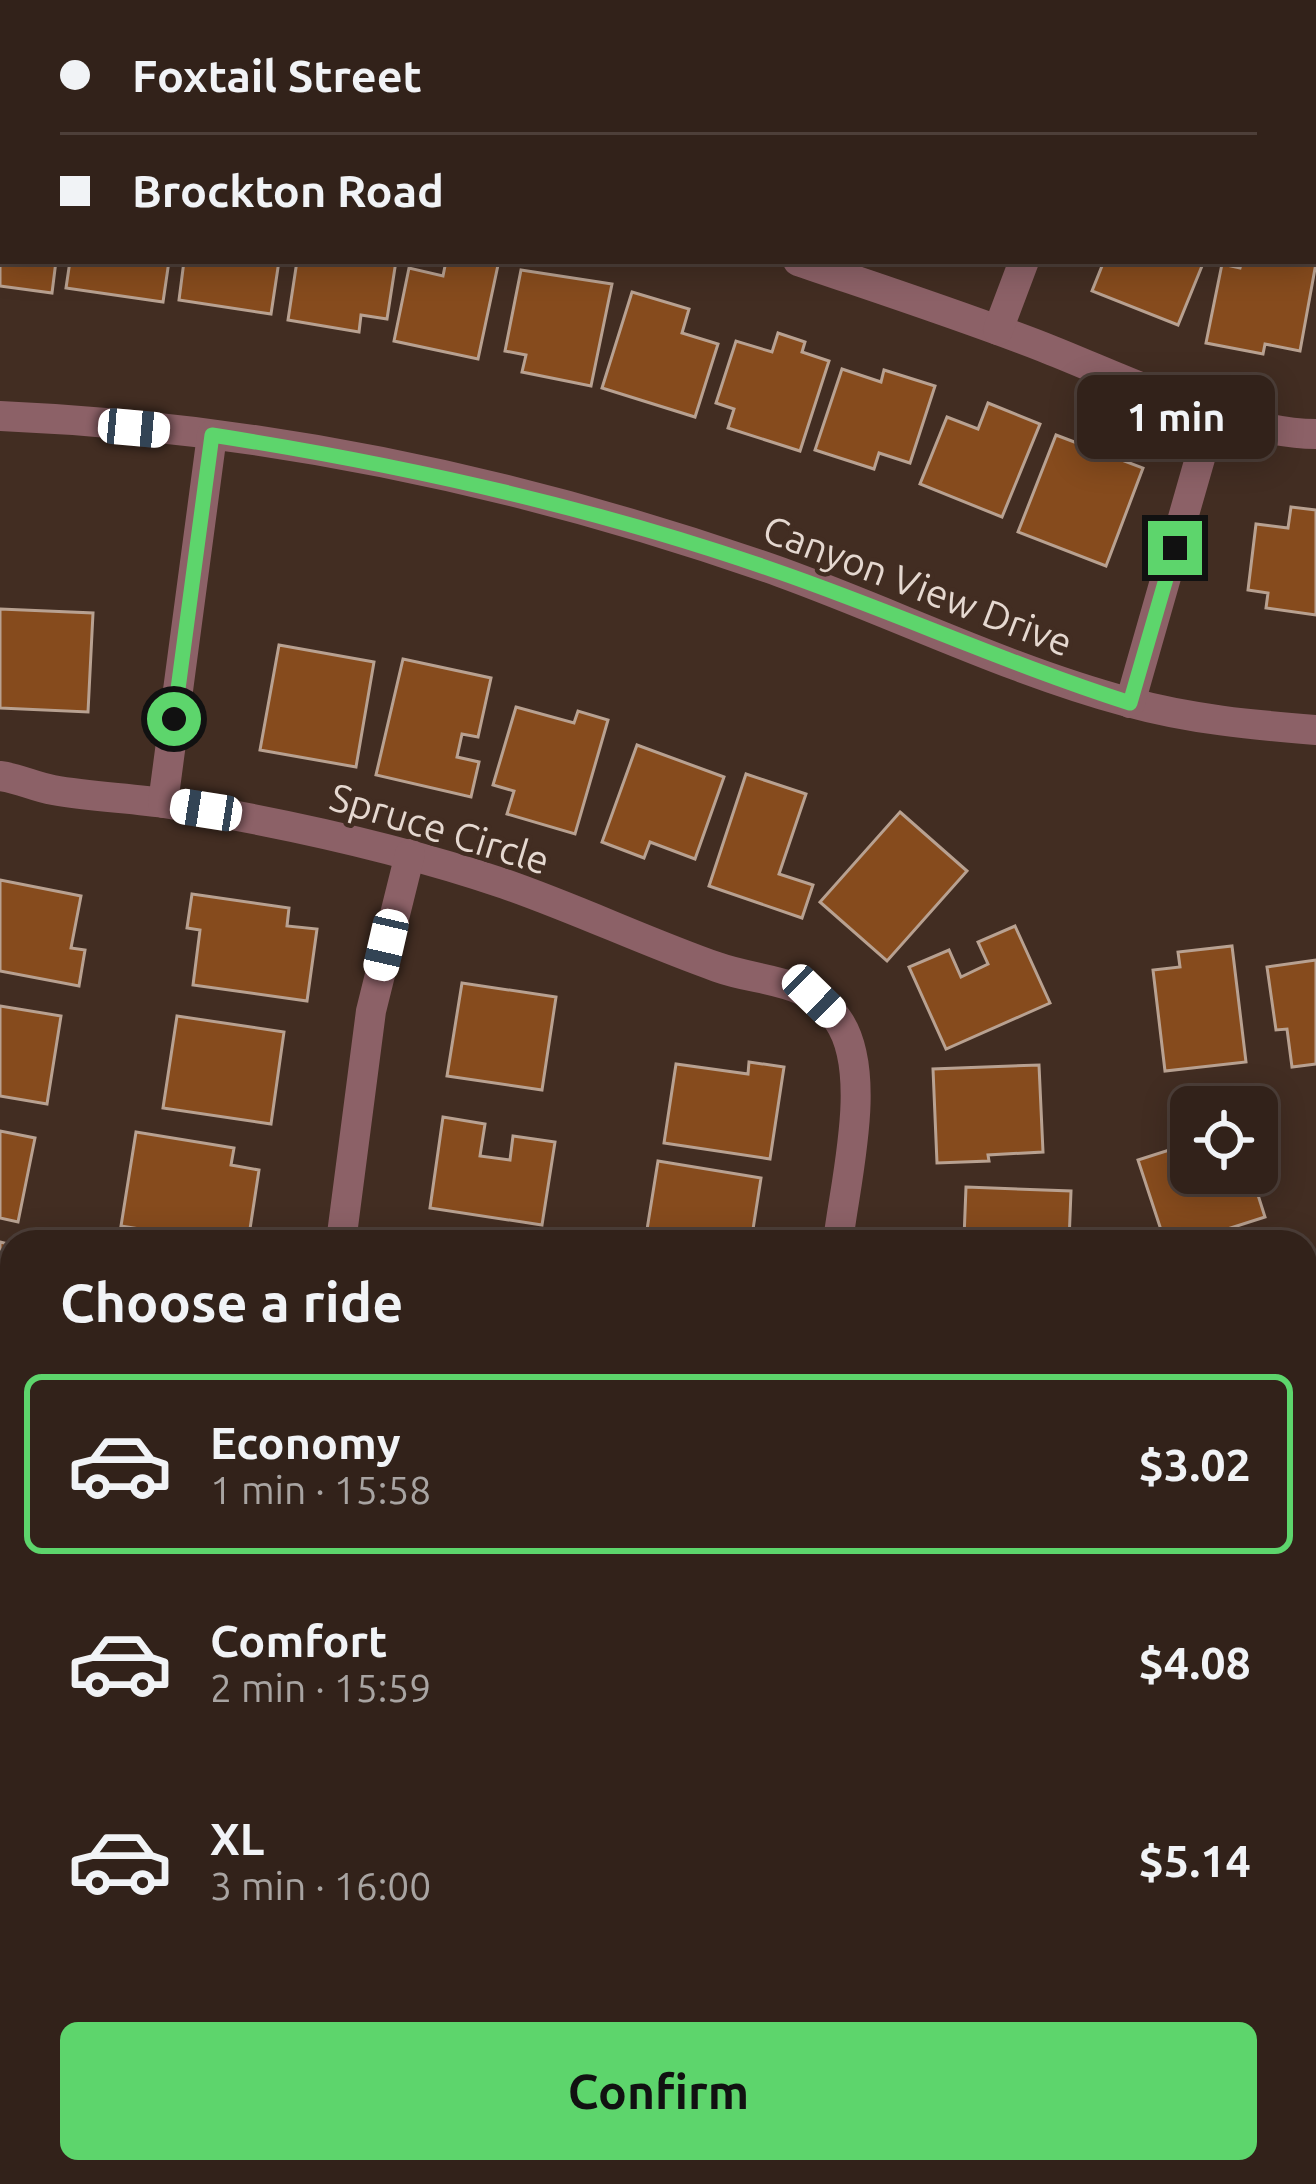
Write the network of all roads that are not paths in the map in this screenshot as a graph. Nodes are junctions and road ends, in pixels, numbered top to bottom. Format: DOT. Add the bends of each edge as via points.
graph roads {
  1 [pos="807,264"];
  2 [pos="1023,264"];
  3 [pos="998,330"];
  4 [pos="1213,413"];
  5 [pos="0,416"];
  6 [pos="1316,434"];
  7 [pos="212,435"];
  8 [pos="1130,703"];
  9 [pos="1316,730"];
  10 [pos="0,776"];
  11 [pos="163,803"];
  12 [pos="410,854"];
  13 [pos="342,1230"];
  14 [pos="839,1230"];
  1 -- 3 [label="street"];
  2 -- 3 [label="street"];
  3 -- 4 [label="street"];
  4 -- 6 [label="street"];
  4 -- 8 [label="street"];
  5 -- 7 [label="street, Canyon View Drive"];
  7 -- 8 [label="street, Canyon View Drive" via="430,473 635,525"];
  7 -- 11 [label="street"];
  8 -- 9 [label="street, Canyon View Drive" via="1231,724"];
  10 -- 11 [label="street, Spruce Circle"];
  11 -- 12 [label="street, Spruce Circle"];
  12 -- 13 [label="street" via="371,1011"];
  12 -- 14 [label="street, Spruce Circle" via="814,996 837,1018 858,1078"];
}
